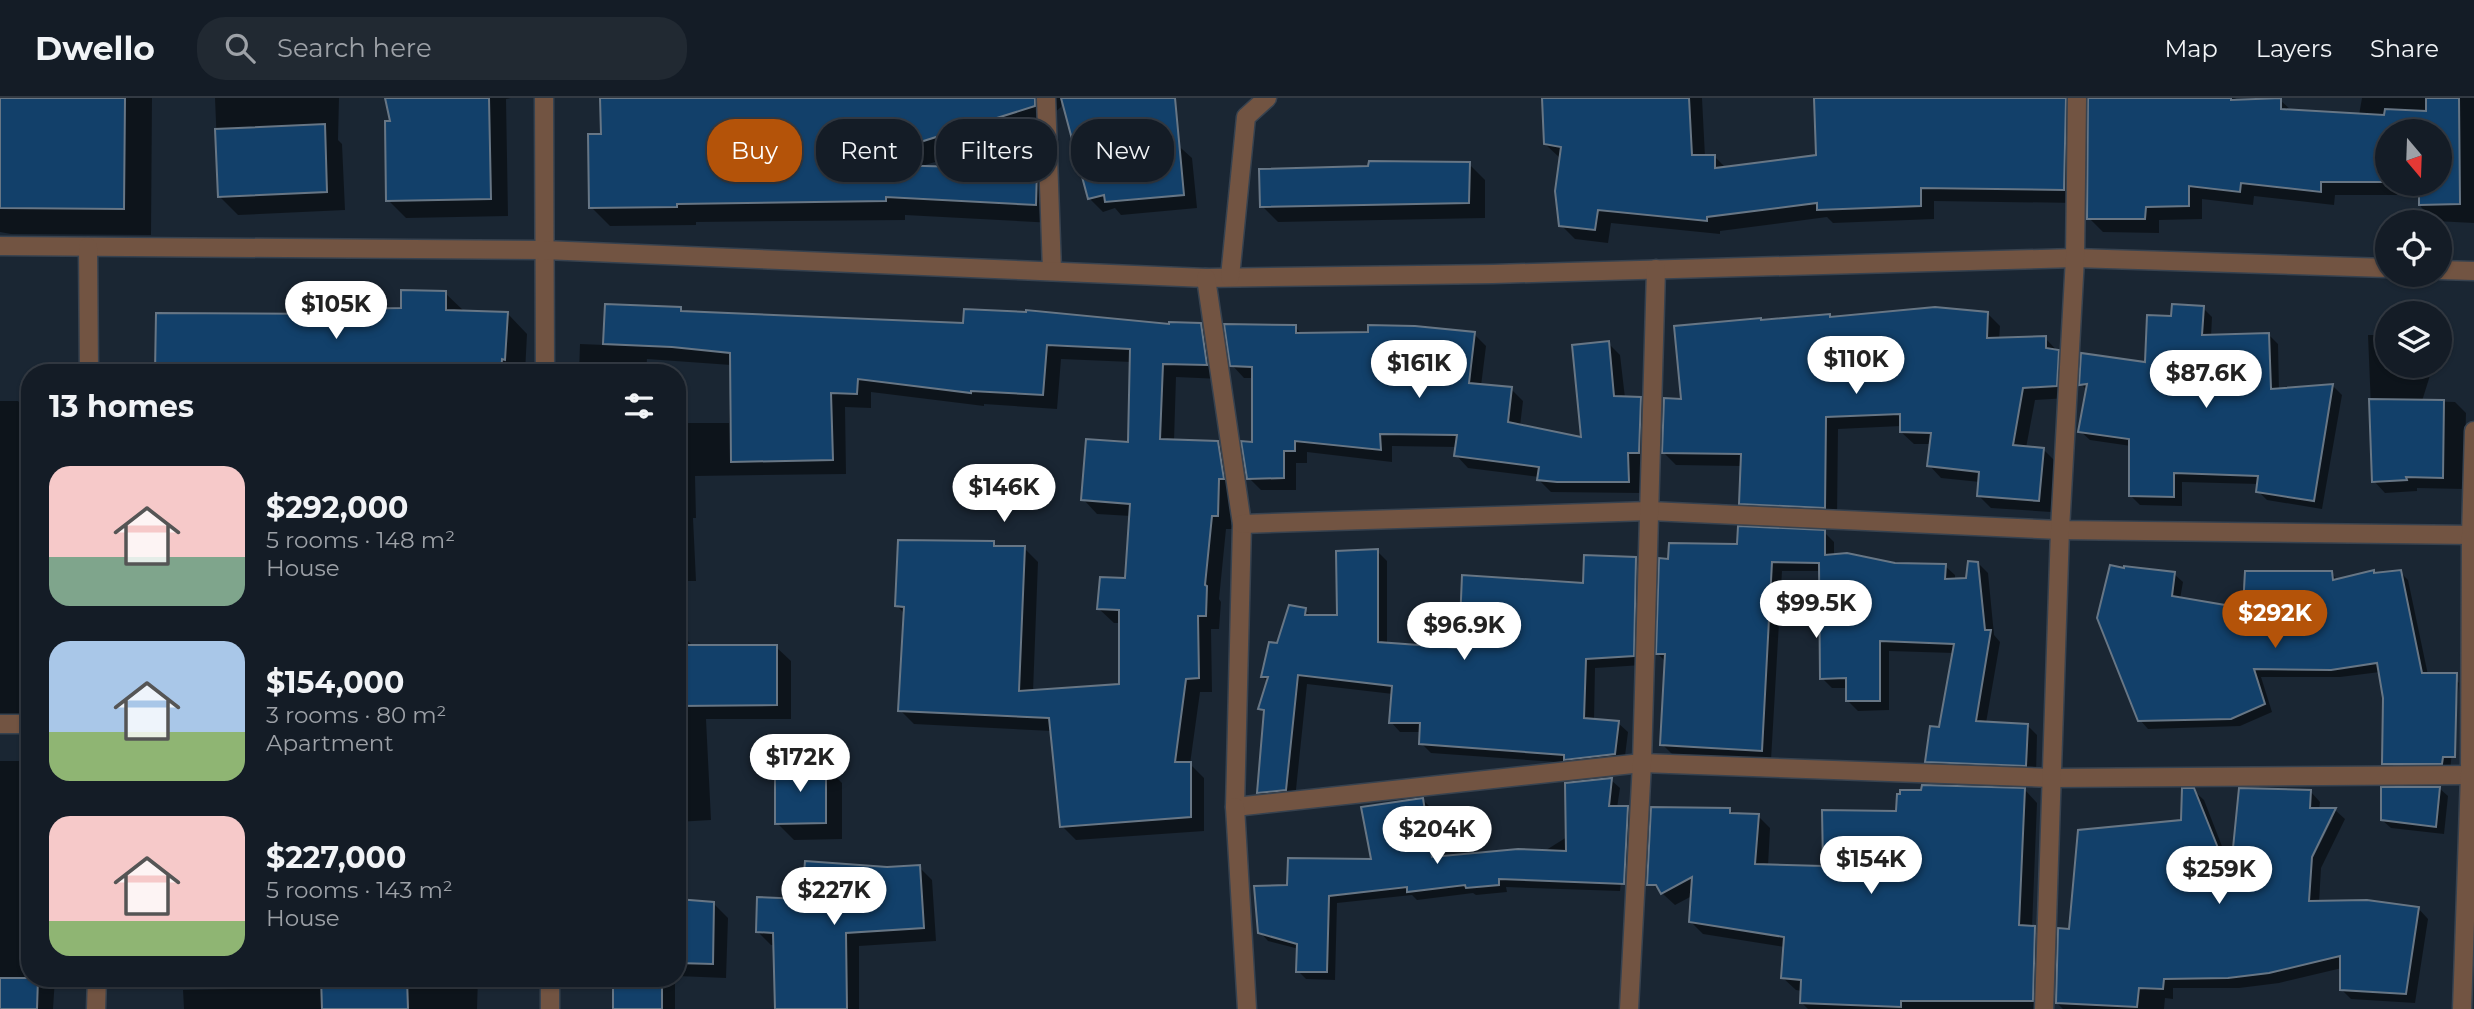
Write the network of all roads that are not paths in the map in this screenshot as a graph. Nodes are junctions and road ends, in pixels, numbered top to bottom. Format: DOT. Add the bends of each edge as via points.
graph roads {
  1 [pos="544,98"];
  2 [pos="1046,98"];
  3 [pos="1267,98"];
  4 [pos="2077,98"];
  5 [pos="0,246"];
  6 [pos="88,247"];
  7 [pos="544,250"];
  8 [pos="2075,258"];
  9 [pos="2375,268"];
  10 [pos="1656,269"];
  11 [pos="2452,270"];
  12 [pos="1052,271"];
  13 [pos="2474,271"];
  14 [pos="1230,277"];
  15 [pos="1206,278"];
  16 [pos="89,364"];
  17 [pos="545,364"];
  18 [pos="2474,431"];
  19 [pos="1650,511"];
  20 [pos="1242,524"];
  21 [pos="2060,530"];
  22 [pos="2472,535"];
  23 [pos="0,724"];
  24 [pos="21,724"];
  25 [pos="1642,763"];
  26 [pos="2472,775"];
  27 [pos="2053,778"];
  28 [pos="1235,807"];
  29 [pos="97,987"];
  30 [pos="550,987"];
  31 [pos="96,1009"];
  32 [pos="550,1009"];
  33 [pos="1247,1009"];
  34 [pos="1629,1009"];
  35 [pos="2045,1009"];
  36 [pos="2462,1009"];
  1 -- 7 [label="street"];
  2 -- 12 [label="street"];
  3 -- 14 [label="street" via="1246,117"];
  4 -- 8 [label="street"];
  5 -- 6 [label="street"];
  6 -- 7 [label="street"];
  6 -- 16 [label="street"];
  7 -- 12 [label="street"];
  7 -- 17 [label="street"];
  8 -- 9 [label="street"];
  8 -- 10 [label="street"];
  8 -- 21 [label="street"];
  10 -- 14 [label="street"];
  10 -- 19 [label="street"];
  11 -- 13 [label="street"];
  12 -- 15 [label="street"];
  14 -- 15 [label="street"];
  15 -- 20 [label="street"];
  18 -- 22 [label="street"];
  19 -- 20 [label="street"];
  19 -- 21 [label="street"];
  19 -- 25 [label="street"];
  20 -- 28 [label="street"];
  21 -- 22 [label="street"];
  21 -- 27 [label="street"];
  22 -- 26 [label="street"];
  23 -- 24 [label="street"];
  25 -- 27 [label="street"];
  25 -- 28 [label="street"];
  25 -- 34 [label="street"];
  26 -- 27 [label="street"];
  26 -- 36 [label="street"];
  27 -- 35 [label="street"];
  28 -- 33 [label="street"];
  29 -- 31 [label="street"];
  30 -- 32 [label="street"];
}
